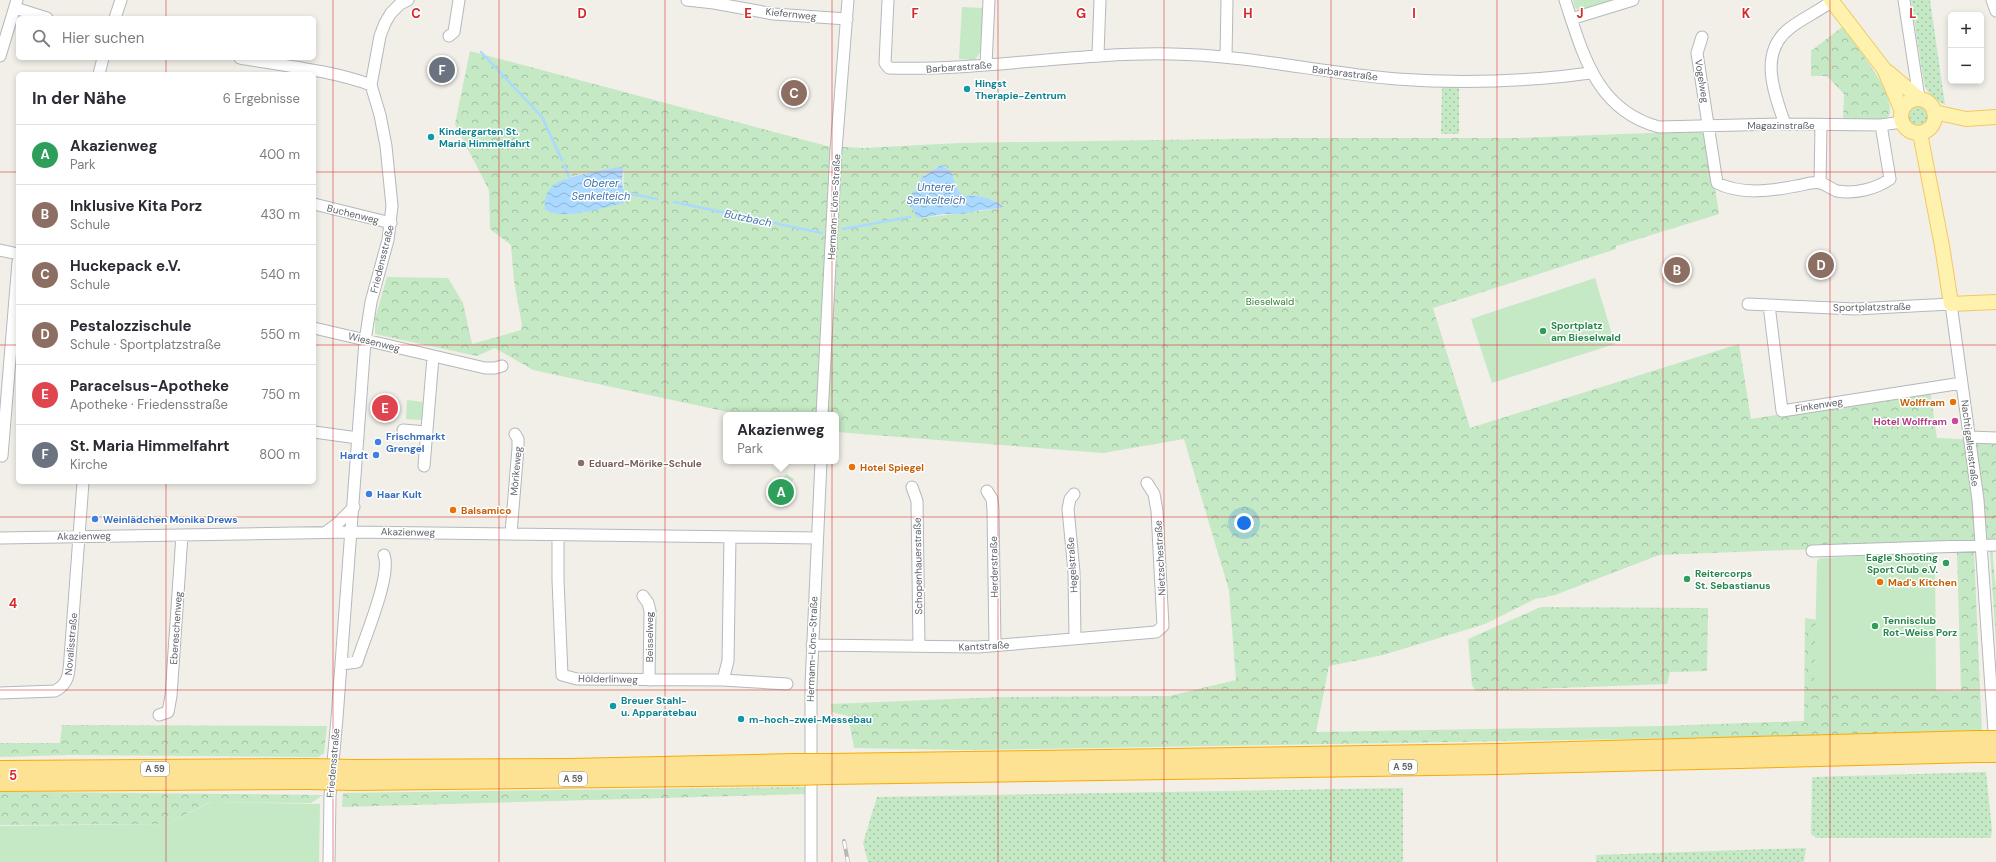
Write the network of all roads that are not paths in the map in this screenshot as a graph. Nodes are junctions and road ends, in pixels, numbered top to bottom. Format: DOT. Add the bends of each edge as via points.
graph roads {
  1 [pos="121,0"];
  2 [pos="407,0"];
  3 [pos="459,0"];
  4 [pos="687,0"];
  5 [pos="848,0"];
  6 [pos="888,0"];
  7 [pos="989,0"];
  8 [pos="1100,0"];
  9 [pos="1228,0"];
  10 [pos="1565,0"];
  11 [pos="1633,0"];
  12 [pos="1831,0"];
  13 [pos="1904,0"];
  14 [pos="1992,0"];
  15 [pos="16,4"];
  16 [pos="1996,11"];
  17 [pos="43,16"];
  18 [pos="116,16"];
  19 [pos="847,19"];
  20 [pos="1571,19"];
  21 [pos="452,34"];
  22 [pos="1702,37"];
  23 [pos="1098,54"];
  24 [pos="0,56"];
  25 [pos="1226,58"];
  26 [pos="102,60"];
  27 [pos="252,60"];
  28 [pos="986,65"];
  29 [pos="1884,68"];
  30 [pos="100,72"];
  31 [pos="1592,73"];
  32 [pos="371,85"];
  33 [pos="1922,100"];
  34 [pos="1934,112"];
  35 [pos="1902,117"];
  36 [pos="1996,117"];
  37 [pos="1784,124"];
  38 [pos="1881,125"];
  39 [pos="1709,126"];
  40 [pos="1821,126"];
  41 [pos="1920,133"];
  42 [pos="1820,183"];
  43 [pos="316,204"];
  44 [pos="391,223"];
  45 [pos="0,250"];
  46 [pos="16,254"];
  47 [pos="16,286"];
  48 [pos="1996,302"];
  49 [pos="1748,304"];
  50 [pos="1951,304"];
  51 [pos="1769,305"];
  52 [pos="316,329"];
  53 [pos="365,341"];
  54 [pos="433,356"];
  55 [pos="502,366"];
  56 [pos="1962,383"];
  57 [pos="822,412"];
  58 [pos="403,430"];
  59 [pos="316,432"];
  60 [pos="427,432"];
  61 [pos="515,434"];
  62 [pos="1970,437"];
  63 [pos="358,438"];
  64 [pos="1996,438"];
  65 [pos="2,456"];
  66 [pos="821,464"];
  67 [pos="424,466"];
  68 [pos="1147,483"];
  69 [pos="83,484"];
  70 [pos="912,488"];
  71 [pos="987,491"];
  72 [pos="1074,494"];
  73 [pos="354,508"];
  74 [pos="325,532"];
  75 [pos="352,532"];
  76 [pos="511,534"];
  77 [pos="182,535"];
  78 [pos="558,535"];
  79 [pos="79,536"];
  80 [pos="730,537"];
  81 [pos="0,538"];
  82 [pos="817,538"];
  83 [pos="1982,545"];
  84 [pos="1996,545"];
  85 [pos="1812,551"];
  86 [pos="384,555"];
  87 [pos="643,596"];
  88 [pos="1156,632"];
  89 [pos="1075,638"];
  90 [pos="812,645"];
  91 [pos="995,645"];
  92 [pos="919,646"];
  93 [pos="342,664"];
  94 [pos="649,680"];
  95 [pos="723,680"];
  96 [pos="787,684"];
  97 [pos="0,693"];
  98 [pos="159,715"];
  99 [pos="1996,739"];
  100 [pos="1977,747"];
  101 [pos="1996,755"];
  102 [pos="0,769"];
  103 [pos="310,774"];
  104 [pos="0,783"];
  105 [pos="329,862"];
  106 [pos="811,862"];
  1 -- 18 [label="street"];
  2 -- 32 [label="street, Friedensstraße" via="391,13 385,23 380,36"];
  3 -- 21 [label="street"];
  4 -- 19 [label="street, Kiefernweg" via="774,14"];
  5 -- 19 [label="street, Hermann-Löns-Straße"];
  6 -- 28 [label="street, Barbarastraße" via="884,63 888,68 929,69"];
  7 -- 28 [label="street"];
  8 -- 23 [label="street"];
  9 -- 25 [label="street"];
  10 -- 20 [label="street"];
  11 -- 20 [label="street"];
  12 -- 29 [label="main road"];
  12 -- 37 [label="street" via="1782,34 1772,53 1774,89"];
  13 -- 33 [label="street"];
  14 -- 16 [label="street"];
  15 -- 17 [label="street"];
  15 -- 24 [label="street"];
  19 -- 57 [label="street, Hermann-Löns-Straße" via="836,150"];
  20 -- 31 [label="street"];
  22 -- 39 [label="street, Vogelweg" via="1698,53"];
  23 -- 25 [label="street, Barbarastraße" via="1172,54"];
  23 -- 28 [label="street, Barbarastraße"];
  25 -- 31 [label="street, Barbarastraße" via="1408,80 1510,80"];
  26 -- 30 [label="street"];
  27 -- 32 [label="street" via="359,80"];
  29 -- 33 [label="main road"];
  29 -- 35 [label="main road"];
  31 -- 39 [label="street, Magazinstraße" via="1599,86 1615,104 1639,120 1659,127"];
  32 -- 44 [label="street, Friedensstraße" via="386,146 392,206"];
  33 -- 34 [label="main road" via="1931,106"];
  33 -- 35 [label="main road" via="1911,101 1905,105"];
  34 -- 36 [label="main road" via="1966,120"];
  34 -- 41 [label="main road" via="1931,126"];
  35 -- 38 [label="street, Magazinstraße"];
  35 -- 41 [label="main road" via="1909,130"];
  37 -- 39 [label="street, Magazinstraße"];
  37 -- 40 [label="street, Magazinstraße"];
  38 -- 40 [label="street, Magazinstraße"];
  38 -- 42 [label="street" via="1890,179 1865,190 1831,189"];
  39 -- 42 [label="street, Vogelweg" via="1717,182 1729,188 1754,191"];
  40 -- 42 [label="street"];
  41 -- 50 [label="main road, Nachtigallenstraße"];
  43 -- 44 [label="street, Buchenweg"];
  44 -- 53 [label="street, Friedensstraße" via="374,288"];
  45 -- 46 [label="street"];
  47 -- 65 [label="street"];
  48 -- 50 [label="main road, Sportplatzstraße"];
  49 -- 51 [label="street, Sportplatzstraße"];
  50 -- 51 [label="street, Sportplatzstraße" via="1855,309"];
  50 -- 56 [label="street, Nachtigallenstraße"];
  51 -- 56 [label="street, Finkenweg" via="1782,411"];
  52 -- 53 [label="street, Wiesenweg"];
  53 -- 54 [label="street, Wiesenweg"];
  53 -- 63 [label="street, Friedensstraße"];
  54 -- 55 [label="street, Wiesenweg" via="485,368"];
  54 -- 60 [label="street"];
  56 -- 62 [label="street, Nachtigallenstraße"];
  58 -- 60 [label="street"];
  59 -- 63 [label="street"];
  60 -- 67 [label="street"];
  61 -- 76 [label="street, Mörikeweg" via="518,448"];
  62 -- 64 [label="street"];
  62 -- 83 [label="street, Nachtigallenstraße"];
  63 -- 73 [label="street, Friedensstraße"];
  66 -- 82 [label="street, Hermann-Löns-Straße"];
  68 -- 88 [label="street, Nietzschestraße" via="1154,494 1160,547 1163,618 1162,626"];
  69 -- 79 [label="street, Novalisstraße"];
  70 -- 92 [label="street, Schopenhauerstraße" via="917,501"];
  71 -- 91 [label="street, Herderstraße" via="992,499 993,509"];
  72 -- 89 [label="street, Hegelstraße" via="1068,509 1074,572"];
  73 -- 74 [label="street"];
  73 -- 75 [label="street, Friedensstraße"];
  74 -- 75 [label="street, Akazienweg"];
  74 -- 77 [label="street, Akazienweg"];
  75 -- 76 [label="street, Akazienweg"];
  75 -- 93 [label="street, Friedensstraße"];
  76 -- 78 [label="street, Akazienweg"];
  77 -- 79 [label="street, Akazienweg"];
  77 -- 98 [label="street, Ebereschenweg" via="171,696 168,712"];
  78 -- 80 [label="street, Akazienweg"];
  78 -- 94 [label="street, Hölderlinweg" via="562,675 577,679"];
  79 -- 81 [label="street, Akazienweg"];
  79 -- 97 [label="street, Novalisstraße" via="66,682 54,691"];
  80 -- 82 [label="street, Akazienweg"];
  80 -- 95 [label="street" via="728,661"];
  82 -- 90 [label="street, Hermann-Löns-Straße"];
  83 -- 84 [label="street"];
  83 -- 85 [label="street"];
  83 -- 101 [label="street, Nachtigallenstraße"];
  86 -- 93 [label="street" via="387,562 383,585 357,662"];
  87 -- 94 [label="street, Beisselweg" via="650,611"];
  88 -- 89 [label="street, Kantstraße"];
  89 -- 91 [label="street, Kantstraße"];
  90 -- 92 [label="street, Kantstraße"];
  90 -- 106 [label="street, Hermann-Löns-Straße"];
  91 -- 92 [label="street, Kantstraße"];
  93 -- 105 [label="street, Friedensstraße" via="330,796"];
  94 -- 95 [label="street, Hölderlinweg"];
  95 -- 96 [label="street, Hölderlinweg"];
  99 -- 100 [label="highway, A 59, bridge"];
  100 -- 101 [label="highway, A 59, bridge"];
  100 -- 103 [label="highway, A 59, bridge" via="1498,752 793,770 568,767 353,775"];
  102 -- 103 [label="highway, A 59"];
  103 -- 104 [label="highway, A 59"];
}
